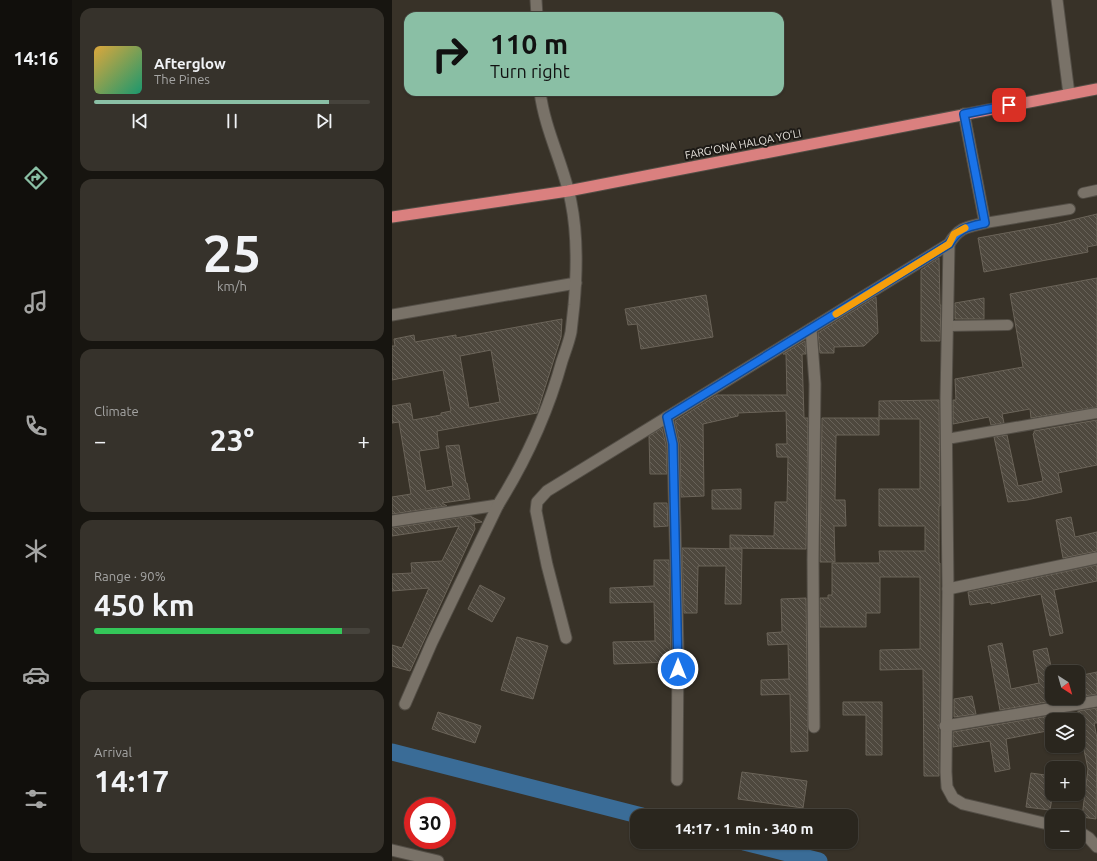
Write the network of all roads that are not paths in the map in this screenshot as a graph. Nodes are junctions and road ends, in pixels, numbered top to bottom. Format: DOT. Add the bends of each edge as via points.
graph roads {
  1 [pos="536,0"];
  2 [pos="1057,0"];
  3 [pos="536,12"];
  4 [pos="1097,89"];
  5 [pos="1069,94"];
  6 [pos="540,96"];
  7 [pos="964,114"];
  8 [pos="1097,190"];
  9 [pos="568,191"];
  10 [pos="1083,193"];
  11 [pos="1070,209"];
  12 [pos="392,217"];
  13 [pos="985,223"];
  14 [pos="949,244"];
  15 [pos="576,283"];
  16 [pos="392,315"];
  17 [pos="1008,324"];
  18 [pos="948,326"];
  19 [pos="811,329"];
  20 [pos="1097,413"];
  21 [pos="667,417"];
  22 [pos="947,439"];
  23 [pos="498,505"];
  24 [pos="392,521"];
  25 [pos="1097,558"];
  26 [pos="948,589"];
  27 [pos="566,638"];
  28 [pos="1097,702"];
  29 [pos="405,704"];
  30 [pos="945,726"];
  31 [pos="814,727"];
  32 [pos="677,780"];
  33 [pos="1045,823"];
  34 [pos="1085,835"];
  35 [pos="1097,847"];
  36 [pos="392,850"];
  37 [pos="438,861"];
  1 -- 3 [label="street"];
  2 -- 5 [label="street"];
  4 -- 5 [label="highway, FARG‘ONA HALQA YO‘LI"];
  5 -- 7 [label="highway, FARG‘ONA HALQA YO‘LI"];
  6 -- 9 [label="street" via="549,134"];
  7 -- 9 [label="highway, FARG‘ONA HALQA YO‘LI"];
  7 -- 13 [label="street"];
  8 -- 10 [label="lane"];
  9 -- 12 [label="highway, FARG‘ONA HALQA YO‘LI"];
  9 -- 15 [label="street" via="576,242"];
  11 -- 13 [label="lane"];
  13 -- 14 [label="street" via="959,230"];
  14 -- 18 [label="street"];
  14 -- 19 [label="street"];
  15 -- 16 [label="street"];
  15 -- 23 [label="street" via="571,332 556,385 533,443"];
  17 -- 18 [label="lane"];
  18 -- 22 [label="street"];
  19 -- 21 [label="street"];
  19 -- 31 [label="street" via="815,384"];
  20 -- 22 [label="lane"];
  21 -- 27 [label="street" via="547,491 537,502 536,511 547,565"];
  21 -- 32 [label="street" via="674,451 678,653"];
  22 -- 26 [label="street"];
  23 -- 24 [label="street"];
  23 -- 29 [label="street"];
  25 -- 26 [label="street"];
  26 -- 30 [label="street"];
  28 -- 30 [label="street"];
  30 -- 33 [label="street" via="947,787 954,798 963,804"];
  34 -- 35 [label="street"];
  36 -- 37 [label="street"];
}
